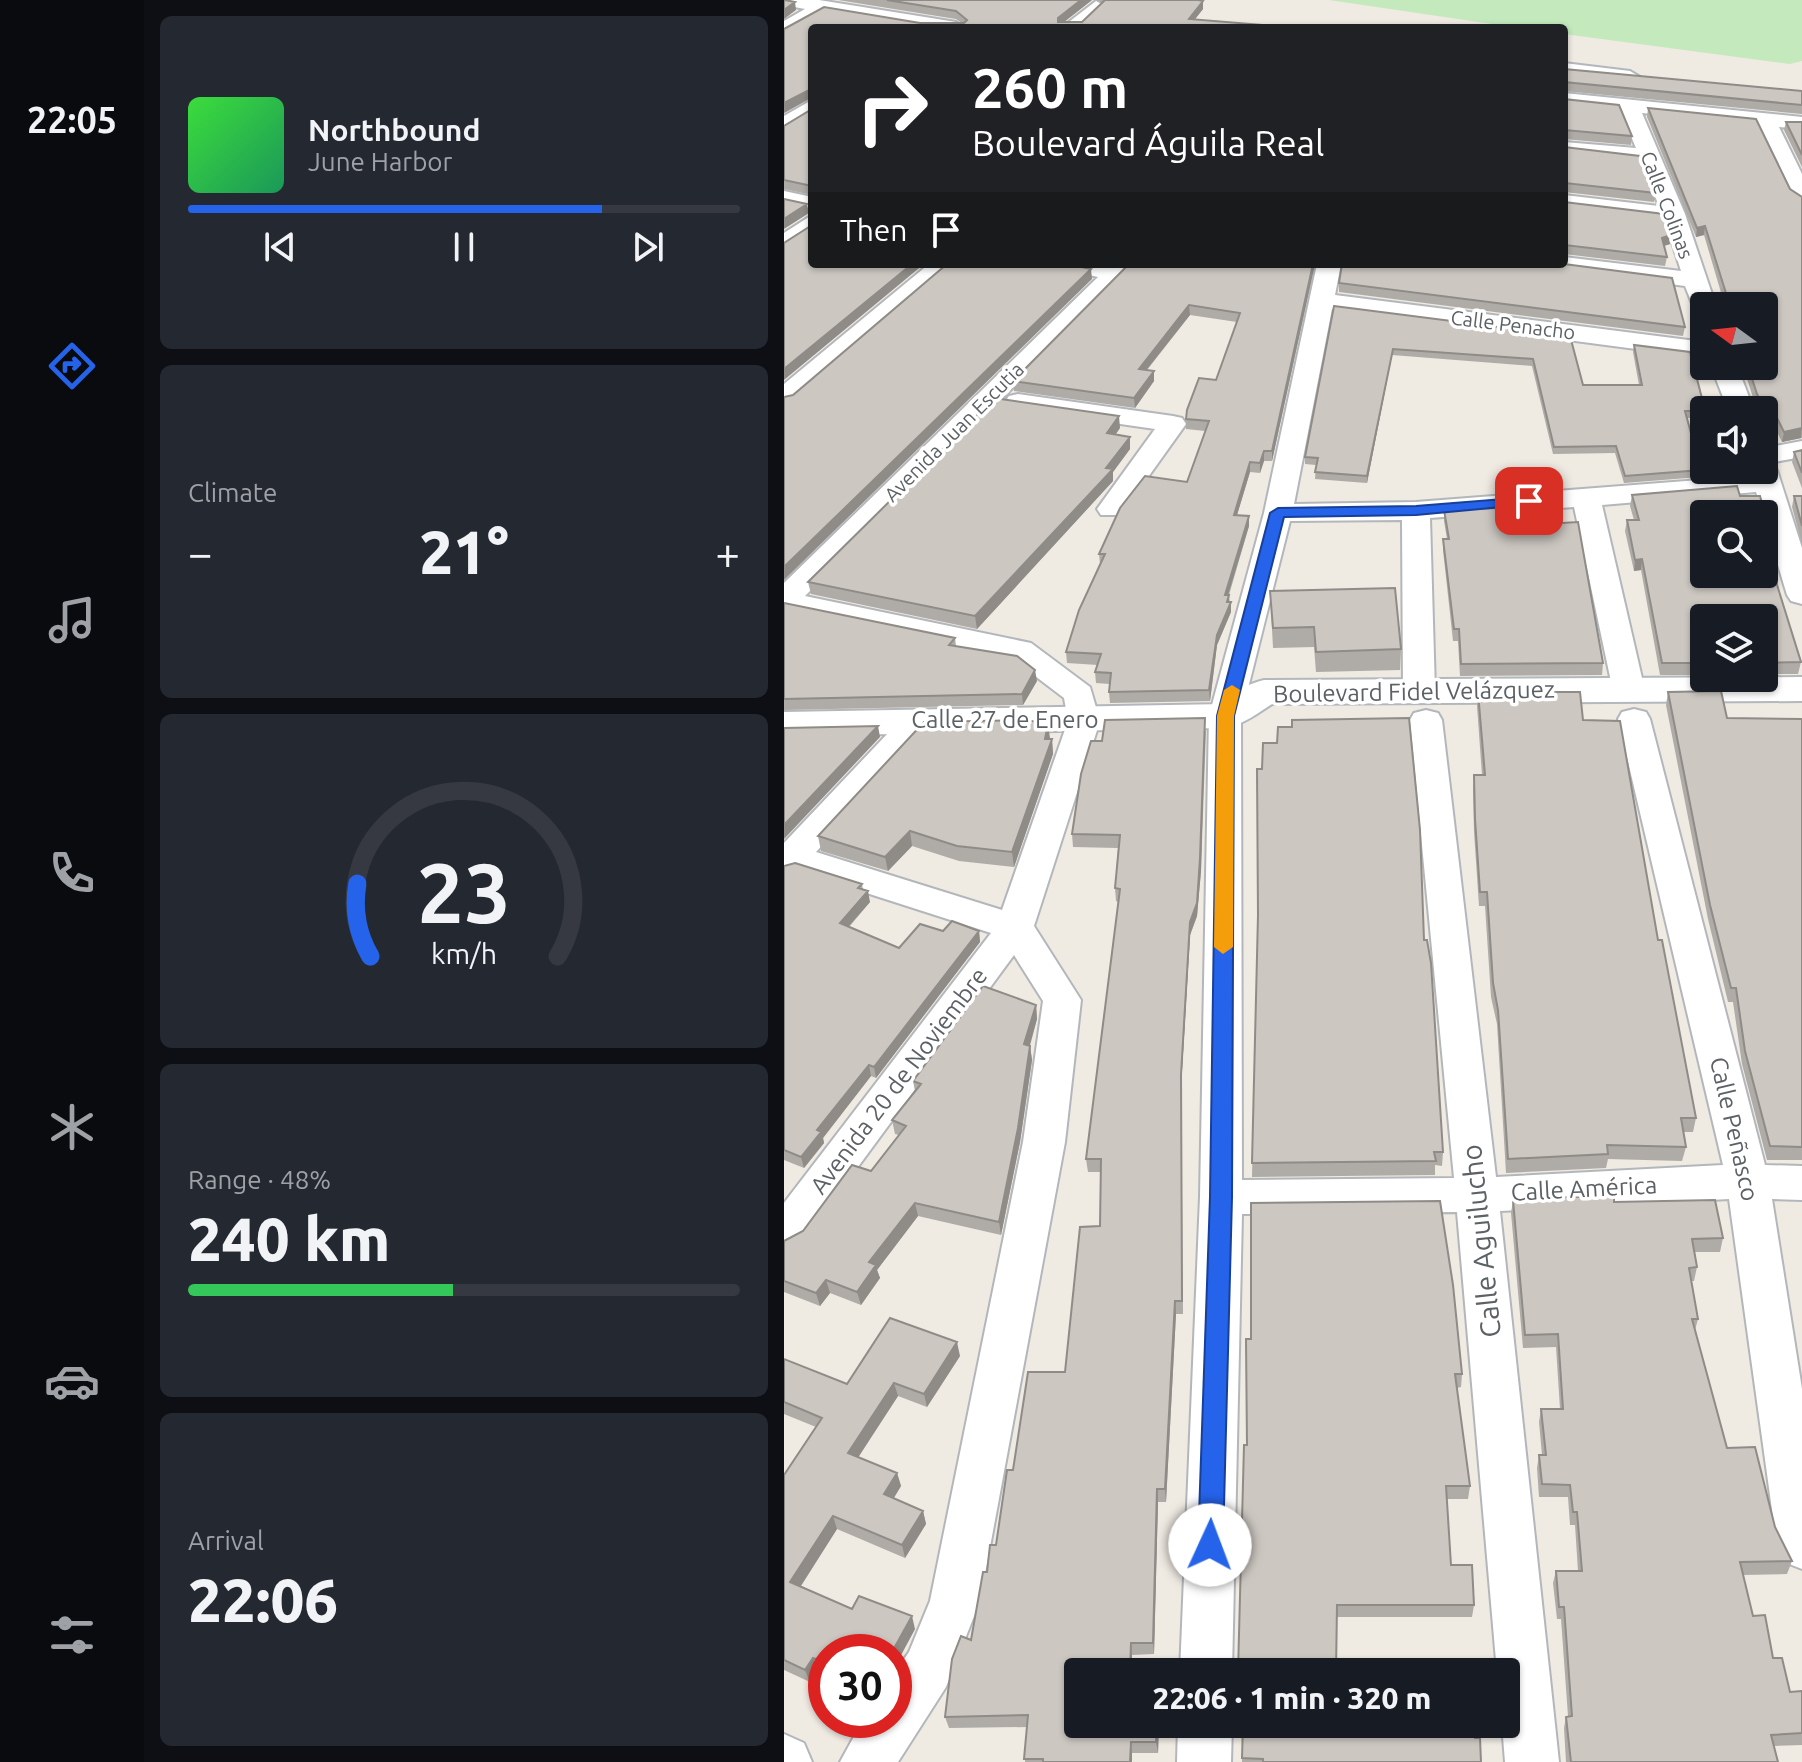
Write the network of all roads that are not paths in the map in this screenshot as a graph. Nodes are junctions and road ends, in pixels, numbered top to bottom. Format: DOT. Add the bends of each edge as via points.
graph roads {
  1 [pos="786,0"];
  2 [pos="822,6"];
  3 [pos="1096,6"];
  4 [pos="950,8"];
  5 [pos="915,24"];
  6 [pos="928,24"];
  7 [pos="1075,24"];
  8 [pos="784,29"];
  9 [pos="1568,69"];
  10 [pos="1647,79"];
  11 [pos="784,94"];
  12 [pos="1568,99"];
  13 [pos="808,102"];
  14 [pos="1628,105"];
  15 [pos="808,106"];
  16 [pos="1765,119"];
  17 [pos="1802,123"];
  18 [pos="784,126"];
  19 [pos="1568,148"];
  20 [pos="1648,156"];
  21 [pos="1802,197"];
  22 [pos="784,198"];
  23 [pos="1568,202"];
  24 [pos="808,203"];
  25 [pos="1674,214"];
  26 [pos="808,225"];
  27 [pos="784,244"];
  28 [pos="1568,264"];
  29 [pos="938,268"];
  30 [pos="1328,268"];
  31 [pos="1120,269"];
  32 [pos="1696,280"];
  33 [pos="1700,292"];
  34 [pos="1321,300"];
  35 [pos="1690,348"];
  36 [pos="784,397"];
  37 [pos="988,398"];
  38 [pos="1802,449"];
  39 [pos="1778,463"];
  40 [pos="1690,481"];
  41 [pos="1769,484"];
  42 [pos="1586,496"];
  43 [pos="1111,509"];
  44 [pos="1416,511"];
  45 [pos="1278,513"];
  46 [pos="1802,595"];
  47 [pos="784,600"];
  48 [pos="1802,689"];
  49 [pos="1632,705"];
  50 [pos="1422,706"];
  51 [pos="1225,716"];
  52 [pos="1802,718"];
  53 [pos="919,720"];
  54 [pos="1084,721"];
  55 [pos="784,724"];
  56 [pos="788,861"];
  57 [pos="1015,927"];
  58 [pos="1748,1181"];
  59 [pos="1802,1183"];
  60 [pos="1477,1195"];
  61 [pos="1221,1197"];
  62 [pos="791,1214"];
  63 [pos="1802,1546"];
  64 [pos="1206,1658"];
  65 [pos="1205,1738"];
  66 [pos="867,1762"];
  67 [pos="1204,1762"];
  68 [pos="1532,1762"];
  1 -- 2 [label="street"];
  2 -- 5 [label="street"];
  2 -- 8 [label="street"];
  3 -- 7 [label="street"];
  4 -- 6 [label="street"];
  9 -- 10 [label="street"];
  11 -- 13 [label="street"];
  12 -- 14 [label="street"];
  14 -- 16 [label="street"];
  14 -- 20 [label="street, Calle Colinas"];
  15 -- 18 [label="street"];
  16 -- 17 [label="street"];
  16 -- 21 [label="street"];
  19 -- 20 [label="street"];
  20 -- 25 [label="street, Calle Colinas"];
  22 -- 24 [label="street"];
  23 -- 25 [label="street"];
  25 -- 32 [label="street, Calle Colinas"];
  26 -- 27 [label="street"];
  28 -- 32 [label="street"];
  29 -- 36 [label="street"];
  30 -- 34 [label="street"];
  31 -- 37 [label="street, Avenida Juan Escutia"];
  32 -- 33 [label="street, Calle Colinas"];
  34 -- 35 [label="street, Calle Penacho"];
  34 -- 45 [label="street"];
  37 -- 43 [label="street" via="1173,424"];
  37 -- 47 [label="street, Avenida Juan Escutia"];
  38 -- 39 [label="street"];
  40 -- 42 [label="street"];
  41 -- 46 [label="street"];
  42 -- 44 [label="street"];
  42 -- 49 [label="street, Calle Peñasco"];
  44 -- 45 [label="street"];
  44 -- 50 [label="street, Calle Aguilucho"];
  45 -- 51 [label="street"];
  47 -- 54 [label="street" via="1020,650 1079,694"];
  48 -- 49 [label="main road, Boulevard Fidel Velázquez"];
  49 -- 50 [label="main road, Boulevard Fidel Velázquez"];
  49 -- 52 [label="main road, Boulevard Fidel Velázquez"];
  49 -- 58 [label="street, Calle Peñasco"];
  50 -- 51 [label="main road, Boulevard Fidel Velázquez" via="1262,721"];
  50 -- 60 [label="street, Calle Aguilucho"];
  51 -- 54 [label="main road, Calle 27 de Enero"];
  51 -- 61 [label="street"];
  53 -- 54 [label="main road, Calle 27 de Enero"];
  53 -- 55 [label="main road, Calle 27 de Enero"];
  53 -- 56 [label="street"];
  54 -- 57 [label="street, Avenida 20 de Noviembre"];
  56 -- 57 [label="street"];
  57 -- 62 [label="street, Avenida 20 de Noviembre"];
  57 -- 66 [label="street" via="1062,1000 1044,1142 955,1601 928,1669"];
  58 -- 59 [label="street, Calle América"];
  58 -- 60 [label="street, Calle América"];
  58 -- 63 [label="street, Calle Peñasco"];
  60 -- 61 [label="street, Calle América"];
  60 -- 68 [label="street, Calle Aguilucho"];
  61 -- 64 [label="street"];
  65 -- 67 [label="street"];
}
